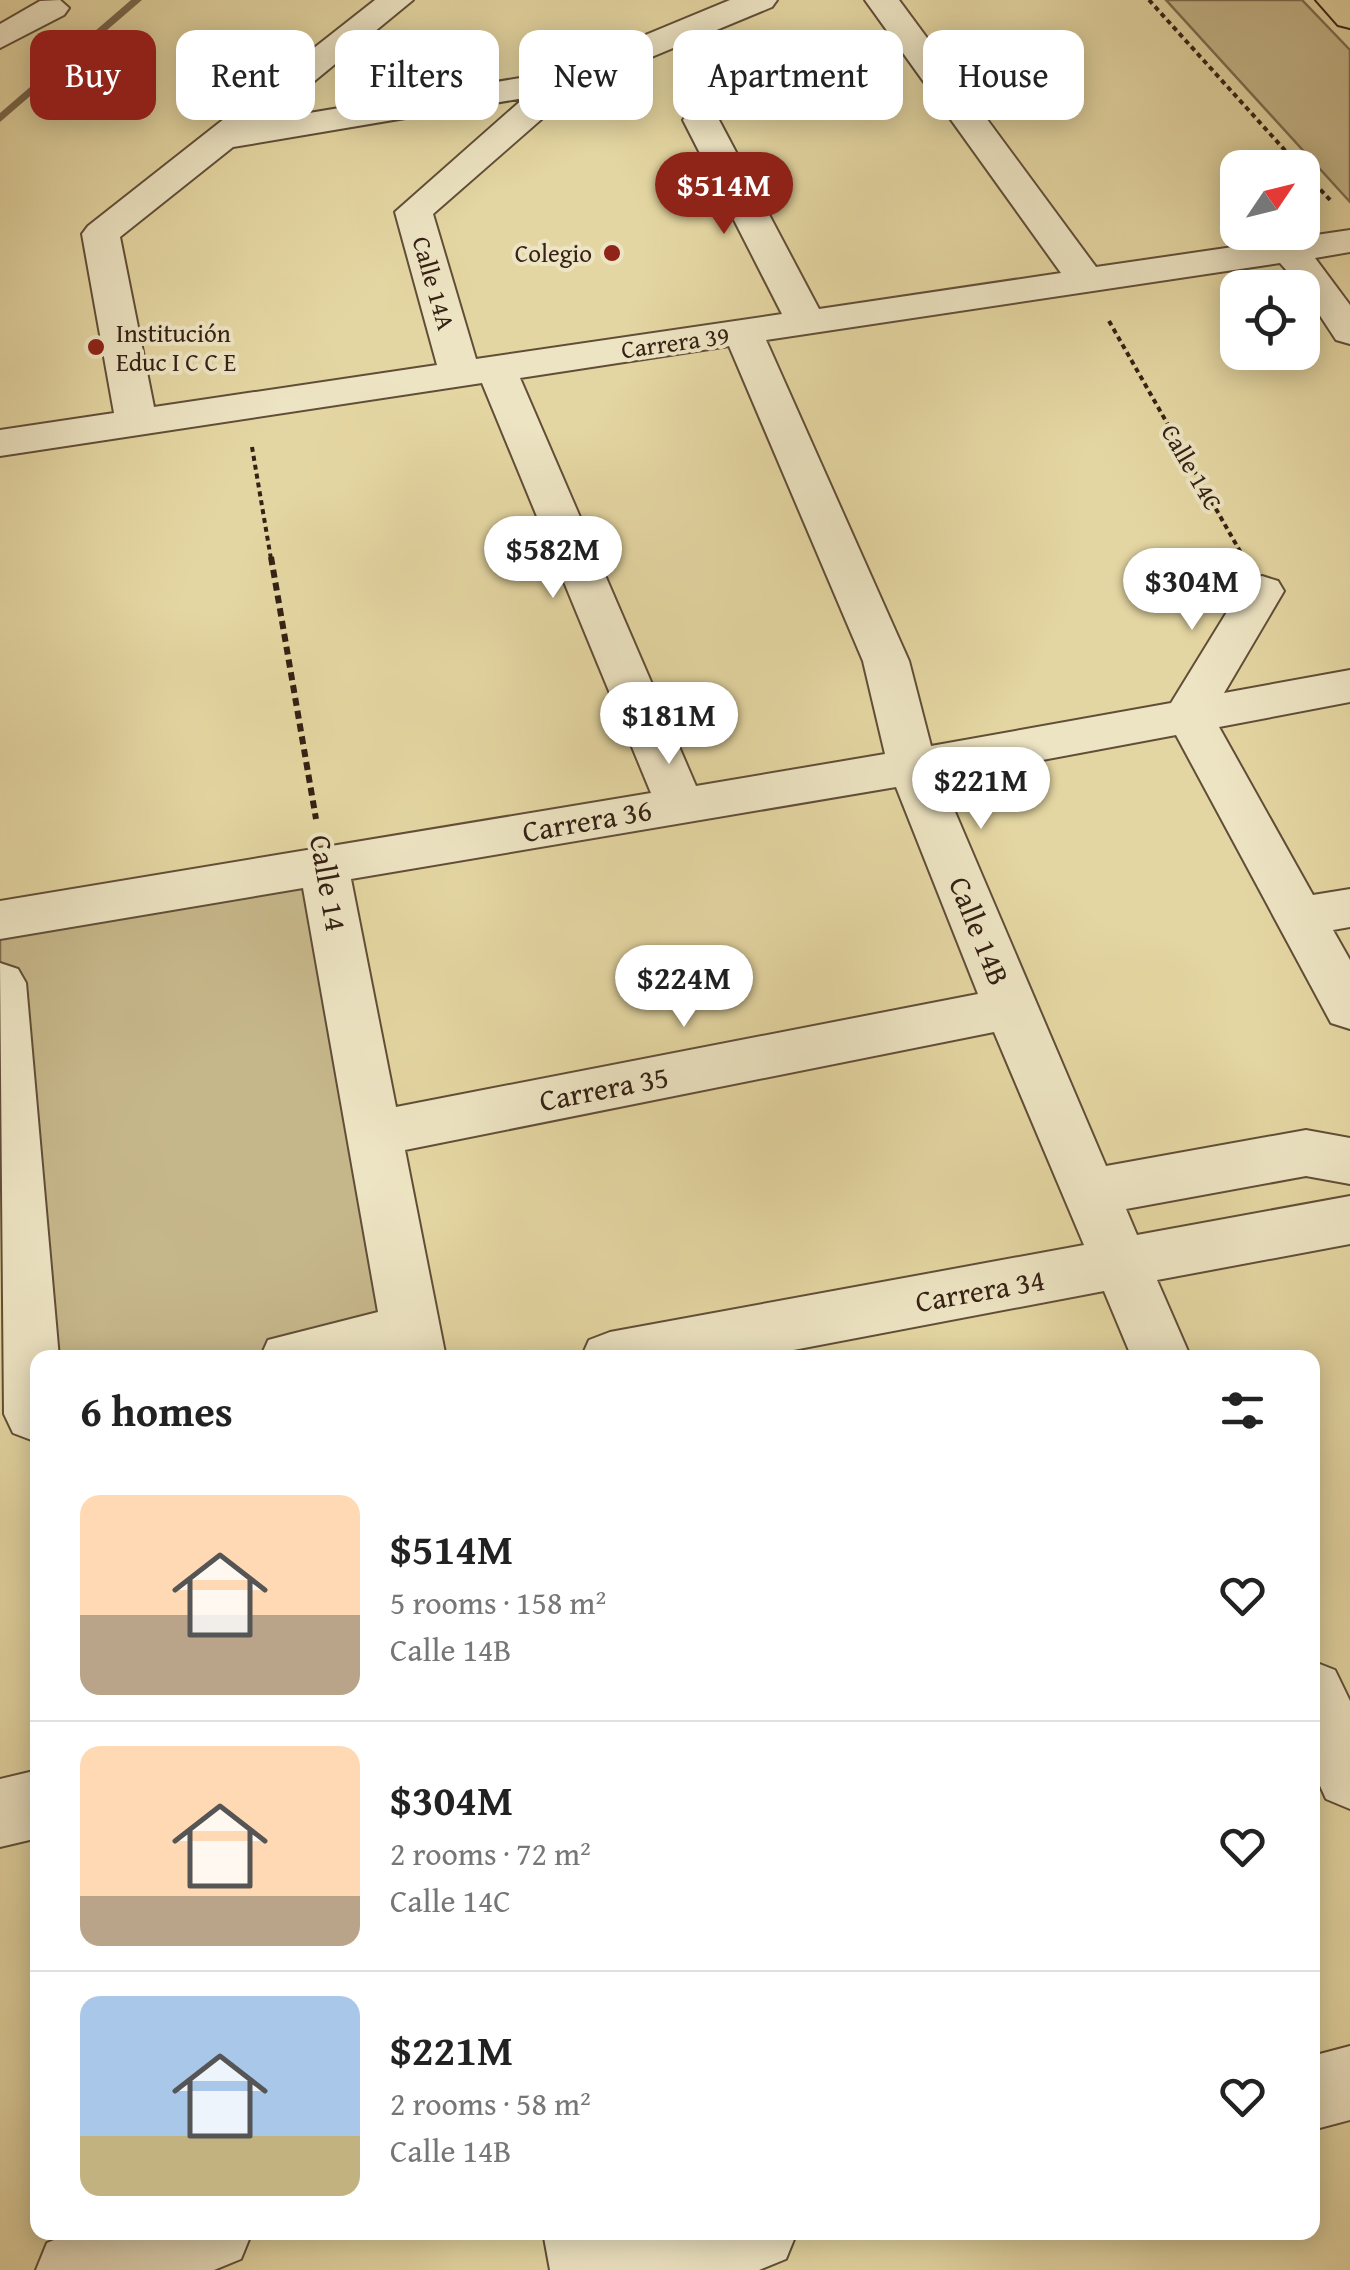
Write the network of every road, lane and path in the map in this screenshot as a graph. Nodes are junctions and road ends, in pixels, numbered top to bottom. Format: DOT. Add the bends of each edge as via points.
graph roads {
  1 [pos="396,0"];
  2 [pos="760,0"];
  3 [pos="882,0"];
  4 [pos="1149,0"];
  5 [pos="1333,0"];
  6 [pos="0,3"];
  7 [pos="53,4"];
  8 [pos="1350,18"];
  9 [pos="0,38"];
  10 [pos="653,44"];
  11 [pos="519,89"];
  12 [pos="520,120"];
  13 [pos="702,120"];
  14 [pos="221,139"];
  15 [pos="1286,150"];
  16 [pos="1320,192"];
  17 [pos="1344,225"];
  18 [pos="1291,252"];
  19 [pos="1086,280"];
  20 [pos="806,322"];
  21 [pos="1350,332"];
  22 [pos="744,333"];
  23 [pos="478,371"];
  24 [pos="246,406"];
  25 [pos="136,422"];
  26 [pos="0,443"];
  27 [pos="1262,590"];
  28 [pos="1350,686"];
  29 [pos="1188,714"];
  30 [pos="912,767"];
  31 [pos="680,804"];
  32 [pos="324,866"];
  33 [pos="1350,908"];
  34 [pos="1299,916"];
  35 [pos="0,920"];
  36 [pos="0,984"];
  37 [pos="1010,1008"];
  38 [pos="1350,1008"];
  39 [pos="5,1111"];
  40 [pos="374,1134"];
  41 [pos="1350,1161"];
  42 [pos="1087,1192"];
  43 [pos="1350,1220"];
  44 [pos="1121,1265"];
  45 [pos="413,1344"];
  46 [pos="360,1350"];
  47 [pos="654,1350"];
  48 [pos="1158,1350"];
  49 [pos="24,1416"];
  50 [pos="1320,1710"];
  51 [pos="1350,1775"];
  52 [pos="30,1806"];
  53 [pos="0,1813"];
  54 [pos="1350,2084"];
  55 [pos="1320,2091"];
  56 [pos="185,2240"];
  57 [pos="582,2240"];
  58 [pos="728,2240"];
  59 [pos="74,2270"];
  60 [pos="588,2270"];
  61 [pos="610,2270"];
  1 -- 14 [label="street"];
  2 -- 10 [label="street"];
  3 -- 19 [label="street"];
  4 -- 15 [label="path"];
  5 -- 8 [label="main road"];
  6 -- 7 [label="street"];
  7 -- 9 [label="street"];
  11 -- 14 [label="street"];
  12 -- 23 [label="street, Calle 14A" via="414,212"];
  13 -- 20 [label="street"];
  14 -- 25 [label="street" via="101,234"];
  16 -- 17 [label="path"];
  17 -- 18 [label="street, Carrera 39"];
  18 -- 19 [label="street, Carrera 39"];
  18 -- 21 [label="street"];
  19 -- 20 [label="street, Carrera 39"];
  19 -- 27 [label="path, Calle 14C"];
  20 -- 22 [label="street, Carrera 39"];
  22 -- 23 [label="street, Carrera 39"];
  22 -- 30 [label="street, Calle 14B" via="886,661"];
  23 -- 24 [label="street, Carrera 39"];
  23 -- 31 [label="street, Calle 14A"];
  24 -- 25 [label="street, Carrera 39"];
  24 -- 32 [label="path, Calle 14"];
  25 -- 26 [label="street, Carrera 39"];
  27 -- 29 [label="street"];
  28 -- 29 [label="street, Carrera 36"];
  29 -- 30 [label="street, Carrera 36"];
  29 -- 34 [label="street"];
  30 -- 31 [label="street, Carrera 36"];
  30 -- 37 [label="street, Calle 14B"];
  31 -- 32 [label="street, Carrera 36"];
  32 -- 35 [label="street, Carrera 36"];
  32 -- 40 [label="street, Calle 14"];
  33 -- 34 [label="street"];
  34 -- 38 [label="street"];
  36 -- 39 [label="street"];
  37 -- 40 [label="street, Carrera 35"];
  37 -- 42 [label="street, Calle 14B"];
  39 -- 49 [label="street"];
  40 -- 45 [label="street, Calle 14"];
  41 -- 42 [label="street" via="1306,1152"];
  42 -- 44 [label="street, Calle 14B"];
  43 -- 44 [label="street, Carrera 34"];
  44 -- 47 [label="street, Carrera 34"];
  44 -- 48 [label="street, Calle 14B"];
  45 -- 46 [label="street"];
  50 -- 51 [label="street"];
  52 -- 53 [label="street"];
  54 -- 55 [label="street"];
  56 -- 59 [label="street"];
  57 -- 60 [label="street"];
  58 -- 61 [label="street"];
}
